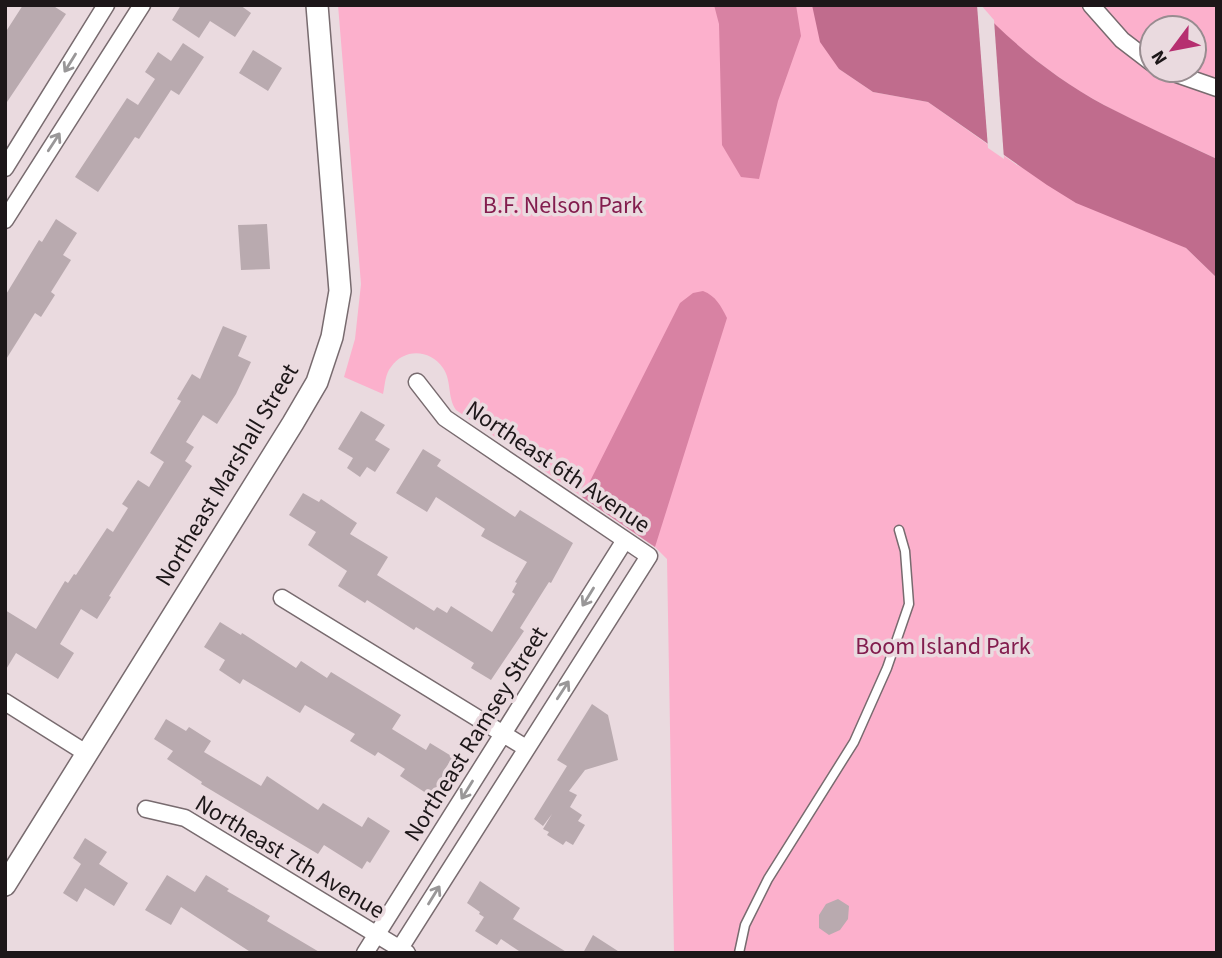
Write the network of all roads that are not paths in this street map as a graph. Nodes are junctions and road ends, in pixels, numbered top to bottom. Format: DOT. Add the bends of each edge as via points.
graph roads {
  1 [pos="106,5"];
  2 [pos="142,5"];
  3 [pos="317,5"];
  4 [pos="1091,5"];
  5 [pos="1138,52"];
  6 [pos="8,157"];
  7 [pos="37,169"];
  8 [pos="5,220"];
  9 [pos="416,382"];
  10 [pos="899,530"];
  11 [pos="625,540"];
  12 [pos="649,556"];
  13 [pos="282,598"];
  14 [pos="5,702"];
  15 [pos="502,735"];
  16 [pos="526,748"];
  17 [pos="86,753"];
  18 [pos="146,810"];
  19 [pos="5,885"];
  20 [pos="376,935"];
  21 [pos="401,951"];
  22 [pos="365,953"];
  23 [pos="739,953"];
  1 -- 6 [label="street, one-way"];
  7 -- 2 [label="street, one-way"];
  3 -- 17 [label="street, Northeast Marshall Street" via="340,291 332,337 317,382 293,423"];
  4 -- 5 [label="street"];
  6 -- 7 [label="street"];
  7 -- 8 [label="street"];
  9 -- 11 [label="street, Northeast 6th Avenue" via="445,418"];
  10 -- 23 [label="lane" via="909,604 887,668 854,742 768,879 745,925"];
  11 -- 12 [label="street, Northeast 6th Avenue"];
  11 -- 15 [label="street, Northeast Ramsey Street, one-way"];
  16 -- 12 [label="street, Northeast Ramsey Street, one-way"];
  13 -- 15 [label="street"];
  14 -- 17 [label="street"];
  15 -- 16 [label="street"];
  15 -- 20 [label="street, Northeast Ramsey Street, one-way"];
  21 -- 16 [label="street, Northeast Ramsey Street, one-way"];
  17 -- 19 [label="street, Northeast Marshall Street"];
  18 -- 20 [label="street, Northeast 7th Avenue" via="185,818"];
  20 -- 21 [label="street, Northeast 7th Avenue"];
  20 -- 22 [label="street, Northeast Ramsey Street"];
}
